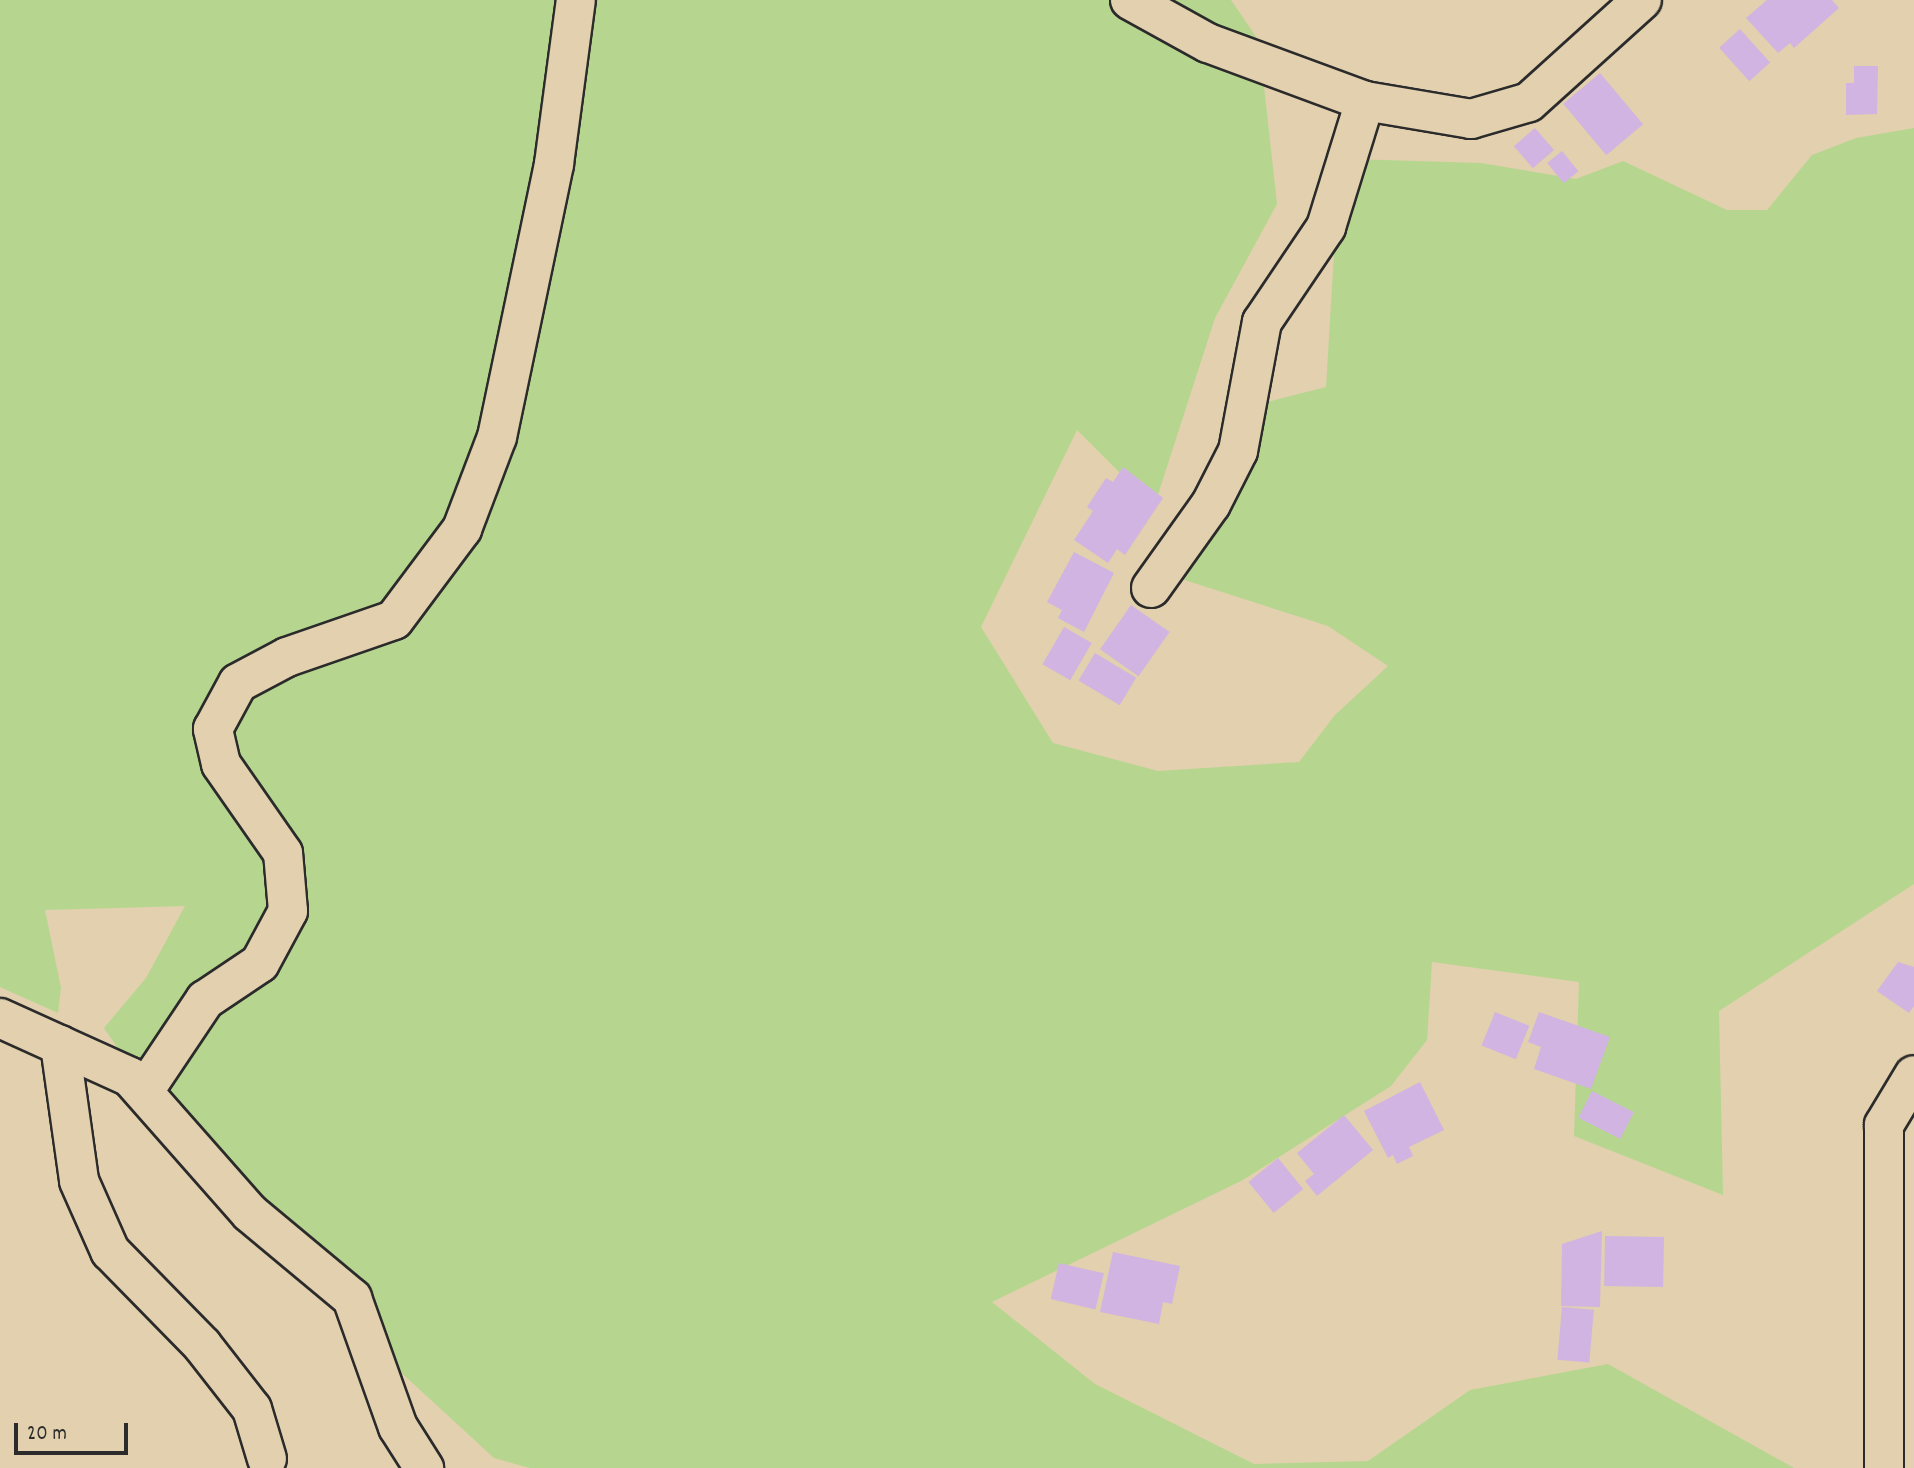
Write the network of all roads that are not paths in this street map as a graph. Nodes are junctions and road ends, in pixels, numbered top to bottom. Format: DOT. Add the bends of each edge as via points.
graph roads {
  1 [pos="576,0"];
  2 [pos="1130,0"];
  3 [pos="1642,0"];
  4 [pos="1365,102"];
  5 [pos="1152,587"];
  6 [pos="0,1018"];
  7 [pos="60,1045"];
  8 [pos="1914,1075"];
  9 [pos="144,1091"];
  10 [pos="267,1459"];
  11 [pos="424,1468"];
  12 [pos="1884,1468"];
  1 -- 9 [label="street" via="554,164 497,437 462,529 394,620 287,657 238,683 213,729 221,764 283,853 288,911 260,963 205,1000"];
  2 -- 4 [label="street" via="1208,43"];
  3 -- 4 [label="street" via="1528,102 1471,119"];
  4 -- 5 [label="street" via="1326,227 1262,322 1238,451 1211,504"];
  6 -- 7 [label="street"];
  7 -- 9 [label="street" via="130,1077"];
  7 -- 10 [label="street" via="79,1181 110,1251 202,1345 252,1409"];
  8 -- 12 [label="street" via="1884,1125"];
  9 -- 11 [label="street" via="250,1213 352,1298 398,1427"];
}
